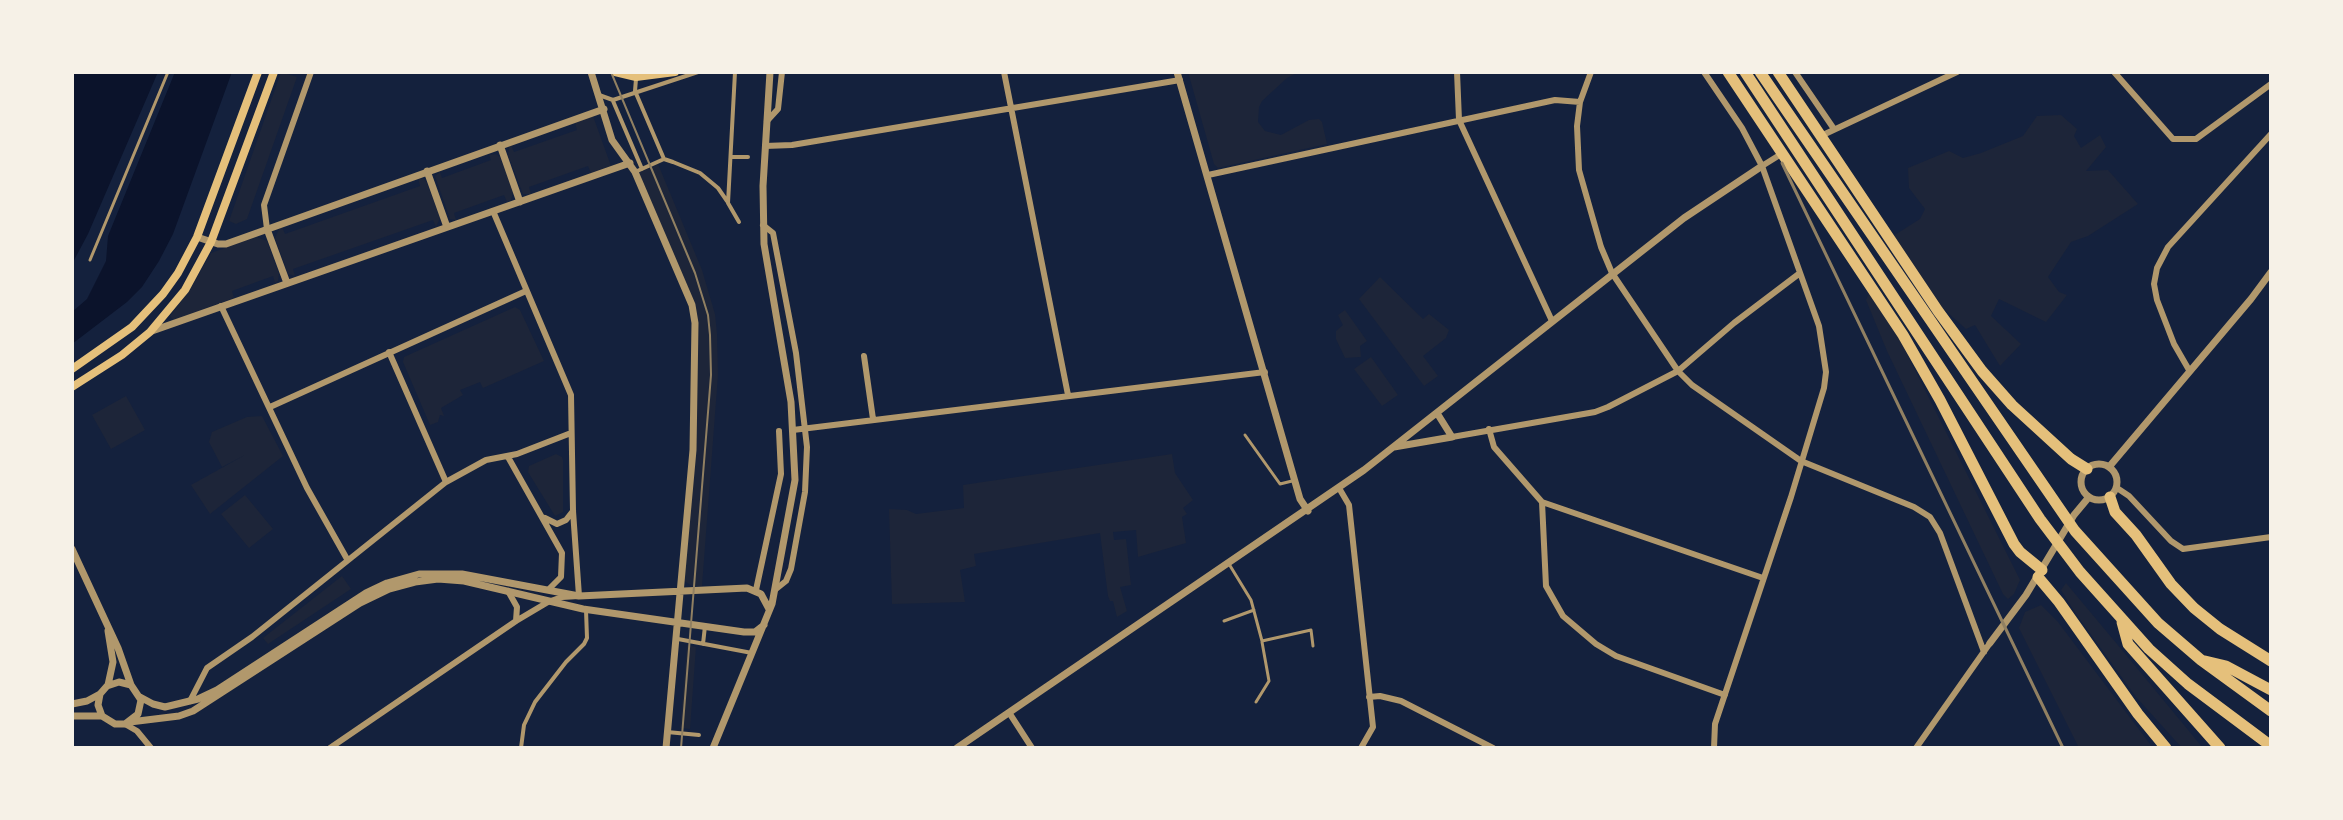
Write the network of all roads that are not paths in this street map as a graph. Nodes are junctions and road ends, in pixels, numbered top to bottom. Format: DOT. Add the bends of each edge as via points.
graph roads {
  1 [pos="168,72"];
  2 [pos="258,72"];
  3 [pos="274,72"];
  4 [pos="311,72"];
  5 [pos="591,72"];
  6 [pos="615,72"];
  7 [pos="675,72"];
  8 [pos="698,72"];
  9 [pos="735,72"];
  10 [pos="770,72"];
  11 [pos="782,72"];
  12 [pos="1004,72"];
  13 [pos="1457,72"];
  14 [pos="1591,72"];
  15 [pos="1704,72"];
  16 [pos="1730,72"];
  17 [pos="1745,72"];
  18 [pos="1760,72"];
  19 [pos="1771,72"];
  20 [pos="1778,72"];
  21 [pos="1795,72"];
  22 [pos="1957,72"];
  23 [pos="2114,72"];
  24 [pos="1179,76"];
  25 [pos="636,77"];
  26 [pos="2271,84"];
  27 [pos="635,91"];
  28 [pos="599,95"];
  29 [pos="613,100"];
  30 [pos="1580,102"];
  31 [pos="1011,107"];
  32 [pos="605,113"];
  33 [pos="619,116"];
  34 [pos="1459,120"];
  35 [pos="767,121"];
  36 [pos="1834,129"];
  37 [pos="1825,134"];
  38 [pos="2271,134"];
  39 [pos="500,145"];
  40 [pos="632,146"];
  41 [pos="765,146"];
  42 [pos="623,155"];
  43 [pos="1778,156"];
  44 [pos="731,157"];
  45 [pos="748,157"];
  46 [pos="664,159"];
  47 [pos="630,163"];
  48 [pos="1762,166"];
  49 [pos="638,170"];
  50 [pos="427,171"];
  51 [pos="1208,175"];
  52 [pos="520,202"];
  53 [pos="728,203"];
  54 [pos="493,211"];
  55 [pos="1857,216"];
  56 [pos="739,222"];
  57 [pos="763,225"];
  58 [pos="447,227"];
  59 [pos="267,229"];
  60 [pos="197,237"];
  61 [pos="211,242"];
  62 [pos="90,260"];
  63 [pos="2271,272"];
  64 [pos="1612,273"];
  65 [pos="1800,273"];
  66 [pos="287,283"];
  67 [pos="526,291"];
  68 [pos="221,306"];
  69 [pos="1933,315"];
  70 [pos="1552,321"];
  71 [pos="1908,331"];
  72 [pos="150,332"];
  73 [pos="389,352"];
  74 [pos="864,356"];
  75 [pos="72,369"];
  76 [pos="2189,370"];
  77 [pos="1678,371"];
  78 [pos="1265,372"];
  79 [pos="72,387"];
  80 [pos="1068,395"];
  81 [pos="270,407"];
  82 [pos="1437,413"];
  83 [pos="873,419"];
  84 [pos="806,429"];
  85 [pos="1489,429"];
  86 [pos="793,430"];
  87 [pos="779,431"];
  88 [pos="571,433"];
  89 [pos="1245,435"];
  90 [pos="1452,437"];
  91 [pos="1392,448"];
  92 [pos="508,457"];
  93 [pos="1801,461"];
  94 [pos="2109,467"];
  95 [pos="2087,469"];
  96 [pos="1295,480"];
  97 [pos="446,482"];
  98 [pos="1339,488"];
  99 [pos="2113,493"];
  100 [pos="2089,497"];
  101 [pos="1542,502"];
  102 [pos="573,511"];
  103 [pos="1308,511"];
  104 [pos="545,518"];
  105 [pos="2271,537"];
  106 [pos="72,549"];
  107 [pos="347,559"];
  108 [pos="1229,564"];
  109 [pos="2040,573"];
  110 [pos="1763,578"];
  111 [pos="550,588"];
  112 [pos="776,589"];
  113 [pos="507,590"];
  114 [pos="756,590"];
  115 [pos="679,592"];
  116 [pos="579,596"];
  117 [pos="548,602"];
  118 [pos="586,610"];
  119 [pos="1255,610"];
  120 [pos="768,617"];
  121 [pos="516,621"];
  122 [pos="1224,621"];
  123 [pos="2122,621"];
  124 [pos="677,622"];
  125 [pos="705,626"];
  126 [pos="107,629"];
  127 [pos="675,639"];
  128 [pos="1262,641"];
  129 [pos="1990,643"];
  130 [pos="703,644"];
  131 [pos="1313,646"];
  132 [pos="1984,652"];
  133 [pos="753,654"];
  134 [pos="2201,660"];
  135 [pos="2271,661"];
  136 [pos="131,685"];
  137 [pos="107,686"];
  138 [pos="2271,690"];
  139 [pos="100,694"];
  140 [pos="1725,695"];
  141 [pos="140,697"];
  142 [pos="1369,697"];
  143 [pos="190,702"];
  144 [pos="1256,702"];
  145 [pos="72,704"];
  146 [pos="2271,711"];
  147 [pos="1010,714"];
  148 [pos="102,716"];
  149 [pos="73,717"];
  150 [pos="130,722"];
  151 [pos="667,732"];
  152 [pos="699,735"];
  153 [pos="2271,746"];
  154 [pos="151,748"];
  155 [pos="330,748"];
  156 [pos="521,748"];
  157 [pos="666,748"];
  158 [pos="713,748"];
  159 [pos="957,748"];
  160 [pos="1032,748"];
  161 [pos="1361,748"];
  162 [pos="1493,748"];
  163 [pos="1714,748"];
  164 [pos="1916,748"];
  165 [pos="2166,748"];
  166 [pos="2220,748"];
  1 -- 62 [label="lane"];
  2 -- 60 [label="main road"];
  3 -- 61 [label="main road"];
  4 -- 59 [label="street" via="264,205"];
  5 -- 28 [label="street"];
  6 -- 25 [label="main road"];
  7 -- 25 [label="main road"];
  8 -- 27 [label="street"];
  9 -- 44 [label="street"];
  10 -- 35 [label="street"];
  11 -- 35 [label="street" via="778,109"];
  12 -- 31 [label="street"];
  13 -- 34 [label="street"];
  14 -- 30 [label="street"];
  15 -- 48 [label="street"];
  16 -- 71 [label="highway"];
  17 -- 71 [label="highway"];
  18 -- 55 [label="highway"];
  19 -- 55 [label="highway" via="1848,193"];
  20 -- 69 [label="highway"];
  21 -- 36 [label="street"];
  22 -- 36 [label="street"];
  23 -- 26 [label="street" via="2173,139 2196,139"];
  24 -- 31 [label="street"];
  24 -- 51 [label="street"];
  25 -- 27 [label="street"];
  27 -- 29 [label="street"];
  27 -- 46 [label="street"];
  28 -- 29 [label="street"];
  28 -- 32 [label="street"];
  29 -- 33 [label="street"];
  30 -- 34 [label="street" via="1555,100"];
  30 -- 64 [label="street" via="1579,170"];
  31 -- 41 [label="street"];
  31 -- 80 [label="street"];
  32 -- 33 [label="street"];
  32 -- 39 [label="street"];
  32 -- 42 [label="street" via="612,140"];
  33 -- 40 [label="street"];
  34 -- 51 [label="street"];
  34 -- 70 [label="street"];
  35 -- 41 [label="street"];
  36 -- 37 [label="street"];
  38 -- 76 [label="street" via="2168,247 2157,268 2157,300"];
  39 -- 50 [label="street"];
  39 -- 52 [label="street"];
  40 -- 42 [label="street"];
  40 -- 49 [label="street"];
  41 -- 57 [label="street"];
  42 -- 47 [label="street"];
  43 -- 48 [label="street"];
  44 -- 45 [label="street"];
  44 -- 53 [label="street"];
  46 -- 49 [label="street"];
  46 -- 53 [label="street" via="700,173"];
  47 -- 49 [label="street"];
  47 -- 52 [label="street"];
  48 -- 64 [label="street"];
  48 -- 65 [label="street"];
  49 -- 115 [label="street" via="695,323 693,450"];
  50 -- 58 [label="street"];
  50 -- 59 [label="street"];
  51 -- 78 [label="street"];
  52 -- 54 [label="street"];
  53 -- 56 [label="street"];
  54 -- 58 [label="street"];
  54 -- 67 [label="street"];
  55 -- 69 [label="highway"];
  57 -- 84 [label="street" via="773,233"];
  57 -- 86 [label="street"];
  58 -- 66 [label="street"];
  59 -- 61 [label="street" via="226,244"];
  59 -- 66 [label="street"];
  60 -- 61 [label="street"];
  60 -- 75 [label="main road" via="178,273 145,315"];
  61 -- 72 [label="main road" via="185,290"];
  63 -- 76 [label="street"];
  64 -- 70 [label="street"];
  64 -- 77 [label="street"];
  65 -- 77 [label="street"];
  65 -- 93 [label="street" via="1819,326 1826,372"];
  66 -- 68 [label="street"];
  67 -- 73 [label="street"];
  67 -- 88 [label="street" via="571,395"];
  68 -- 72 [label="street"];
  68 -- 81 [label="street"];
  69 -- 95 [label="highway" via="2012,405"];
  69 -- 134 [label="highway" via="2051,500 2094,555"];
  70 -- 82 [label="street"];
  71 -- 109 [label="highway" via="2014,544"];
  71 -- 123 [label="highway" via="1934,361 2040,519"];
  72 -- 79 [label="main road"];
  73 -- 81 [label="street"];
  73 -- 97 [label="street"];
  74 -- 83 [label="street"];
  76 -- 94 [label="street"];
  77 -- 85 [label="street" via="1595,412"];
  77 -- 93 [label="street"];
  78 -- 80 [label="street"];
  78 -- 96 [label="street"];
  80 -- 83 [label="street"];
  81 -- 107 [label="street"];
  82 -- 90 [label="street"];
  82 -- 91 [label="street"];
  83 -- 84 [label="street"];
  84 -- 86 [label="street"];
  84 -- 112 [label="street" via="807,471 791,569"];
  85 -- 90 [label="street"];
  85 -- 101 [label="street" via="1494,447"];
  86 -- 87 [label="lane"];
  86 -- 112 [label="street" via="795,480"];
  87 -- 114 [label="street" via="781,474"];
  88 -- 92 [label="street"];
  88 -- 102 [label="street"];
  89 -- 96 [label="lane" via="1280,484"];
  90 -- 91 [label="street"];
  91 -- 98 [label="street"];
  92 -- 97 [label="street" via="486,460"];
  92 -- 104 [label="street"];
  93 -- 110 [label="street"];
  93 -- 132 [label="street" via="1930,517"];
  94 -- 95 [label="street"];
  94 -- 99 [label="street" via="2117,478"];
  95 -- 100 [label="street" via="2081,483"];
  96 -- 103 [label="street"];
  97 -- 107 [label="street"];
  98 -- 103 [label="street"];
  98 -- 142 [label="street" via="1349,505"];
  99 -- 100 [label="street" via="2099,500"];
  99 -- 105 [label="street" via="2129,496 2183,549"];
  99 -- 135 [label="highway" via="2115,512 2171,584 2220,629"];
  100 -- 109 [label="street"];
  101 -- 110 [label="street"];
  101 -- 140 [label="street" via="1546,586 1563,616 1616,656"];
  102 -- 104 [label="street" via="557,524"];
  102 -- 116 [label="street"];
  103 -- 108 [label="street"];
  104 -- 111 [label="street" via="563,560 561,577"];
  106 -- 126 [label="street"];
  107 -- 143 [label="street" via="207,668"];
  108 -- 119 [label="lane"];
  108 -- 147 [label="street"];
  109 -- 129 [label="street"];
  109 -- 165 [label="highway"];
  110 -- 140 [label="street"];
  111 -- 116 [label="street"];
  111 -- 143 [label="street" via="454,573 398,579 366,593 217,690"];
  112 -- 120 [label="street"];
  113 -- 117 [label="street"];
  113 -- 121 [label="street" via="517,607"];
  113 -- 150 [label="street" via="453,580 396,586 360,603 193,711"];
  114 -- 115 [label="street"];
  114 -- 120 [label="street" via="767,603"];
  115 -- 116 [label="street"];
  115 -- 124 [label="street"];
  116 -- 117 [label="street"];
  117 -- 118 [label="street"];
  117 -- 121 [label="street"];
  118 -- 124 [label="street"];
  118 -- 156 [label="street" via="587,638 535,702"];
  119 -- 122 [label="lane"];
  119 -- 128 [label="lane"];
  120 -- 125 [label="street" via="750,633"];
  120 -- 133 [label="street"];
  121 -- 155 [label="street"];
  123 -- 153 [label="highway" via="2188,684"];
  123 -- 166 [label="highway" via="2128,644"];
  124 -- 125 [label="street"];
  124 -- 127 [label="street"];
  125 -- 130 [label="street"];
  126 -- 136 [label="street"];
  126 -- 137 [label="street" via="113,667"];
  127 -- 130 [label="street"];
  127 -- 151 [label="street"];
  128 -- 131 [label="lane" via="1311,630"];
  128 -- 144 [label="lane" via="1269,681"];
  129 -- 132 [label="street"];
  130 -- 133 [label="street"];
  132 -- 164 [label="street"];
  133 -- 158 [label="street"];
  134 -- 138 [label="highway" via="2226,666"];
  134 -- 146 [label="highway"];
  136 -- 137 [label="street"];
  136 -- 141 [label="street"];
  137 -- 139 [label="street"];
  139 -- 145 [label="street"];
  139 -- 148 [label="street"];
  140 -- 163 [label="street"];
  141 -- 143 [label="street" via="165,707"];
  141 -- 150 [label="street" via="141,707"];
  142 -- 161 [label="street" via="1373,727"];
  142 -- 162 [label="street" via="1401,701"];
  147 -- 159 [label="street"];
  147 -- 160 [label="street"];
  148 -- 149 [label="street"];
  148 -- 150 [label="street" via="115,724"];
  150 -- 154 [label="street"];
  151 -- 152 [label="street"];
  151 -- 157 [label="street"];
}
